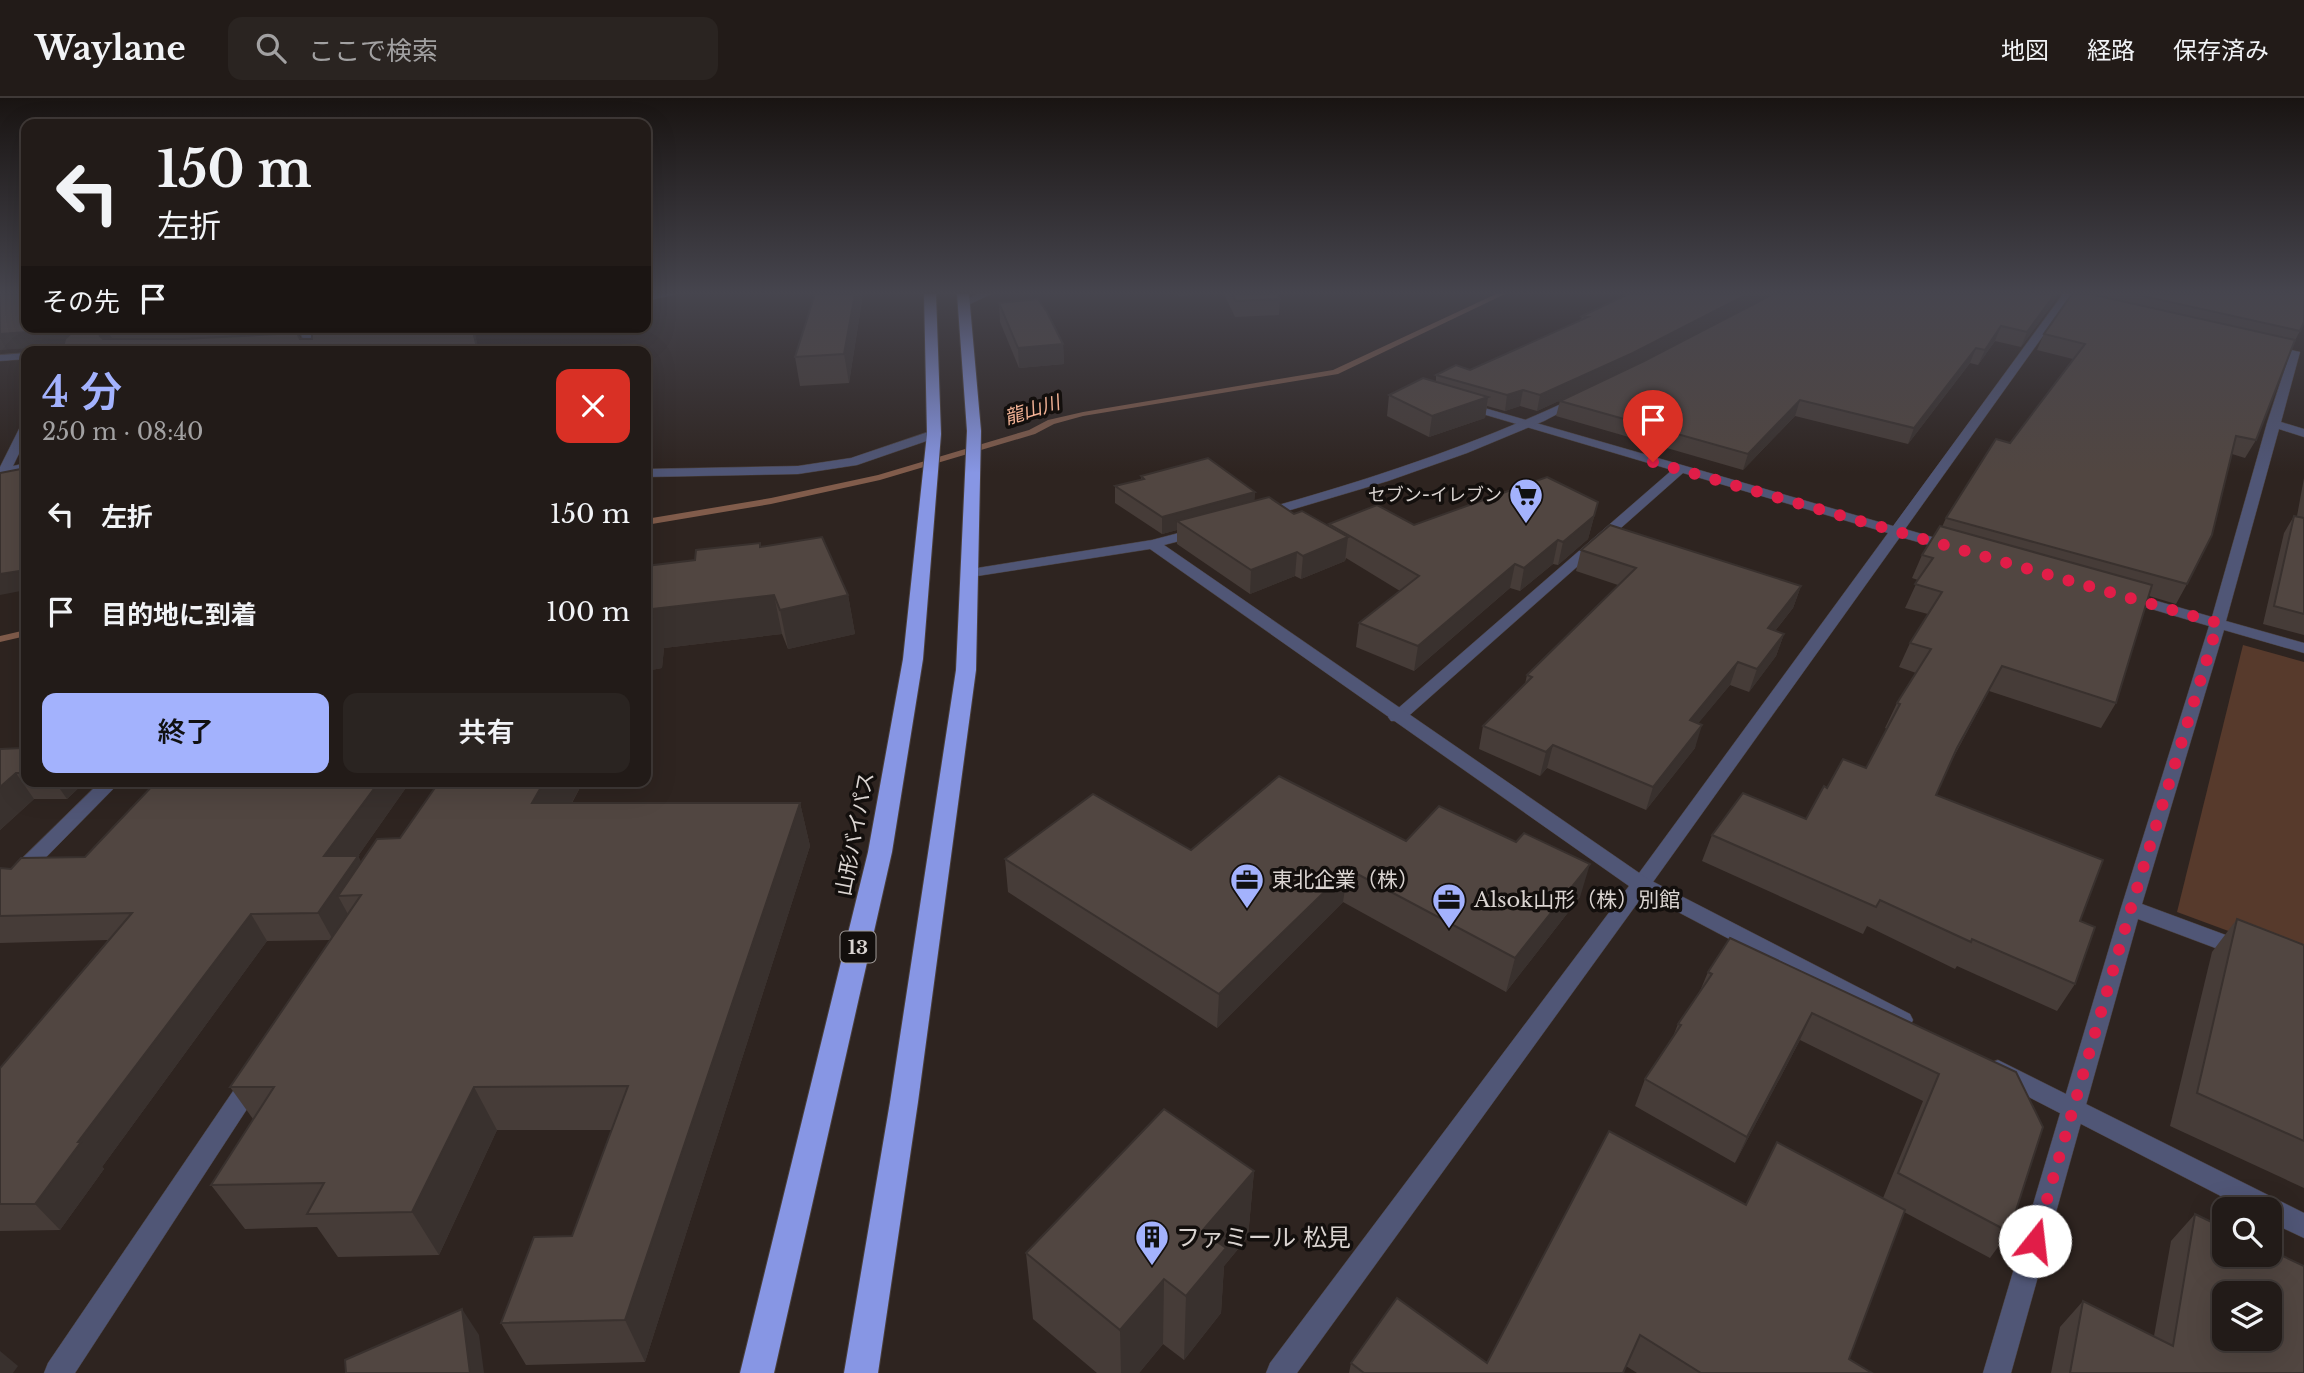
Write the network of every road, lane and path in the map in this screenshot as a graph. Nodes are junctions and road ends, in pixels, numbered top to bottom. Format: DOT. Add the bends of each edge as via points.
graph roads {
  1 [pos="932,354"];
  2 [pos="968,354"];
  3 [pos="2026,354"];
  4 [pos="2292,354"];
  5 [pos="21,356"];
  6 [pos="0,358"];
  7 [pos="1587,396"];
  8 [pos="1448,401"];
  9 [pos="2273,423"];
  10 [pos="1527,425"];
  11 [pos="2304,433"];
  12 [pos="934,434"];
  13 [pos="21,437"];
  14 [pos="21,469"];
  15 [pos="1679,470"];
  16 [pos="651,472"];
  17 [pos="2,476"];
  18 [pos="1242,520"];
  19 [pos="1217,527"];
  20 [pos="1898,531"];
  21 [pos="1153,544"];
  22 [pos="1965,551"];
  23 [pos="971,573"];
  24 [pos="2112,593"];
  25 [pos="2218,623"];
  26 [pos="2304,648"];
  27 [pos="1398,717"];
  28 [pos="106,787"];
  29 [pos="1641,884"];
  30 [pos="0,892"];
  31 [pos="2131,908"];
  32 [pos="2267,960"];
  33 [pos="1926,1032"];
  34 [pos="1975,1058"];
  35 [pos="267,1060"];
  36 [pos="2074,1109"];
  37 [pos="2304,1226"];
  38 [pos="58,1373"];
  39 [pos="757,1373"];
  40 [pos="861,1373"];
  41 [pos="1280,1373"];
  42 [pos="1997,1373"];
  1 -- 12 [label="highway, 山形バイパス / 13"];
  2 -- 23 [label="highway" via="974,431"];
  3 -- 20 [label="street"];
  4 -- 9 [label="street"];
  5 -- 6 [label="street"];
  7 -- 10 [label="street"];
  8 -- 10 [label="street"];
  9 -- 11 [label="street"];
  9 -- 25 [label="street"];
  10 -- 15 [label="street"];
  10 -- 18 [label="street" via="1331,495"];
  12 -- 16 [label="street" via="853,462 798,470"];
  12 -- 39 [label="highway, 山形バイパス / 13" via="913,659 880,852"];
  13 -- 17 [label="street"];
  14 -- 17 [label="street"];
  15 -- 20 [label="street"];
  15 -- 27 [label="street"];
  19 -- 21 [label="street"];
  20 -- 22 [label="street"];
  20 -- 29 [label="street"];
  21 -- 23 [label="street"];
  21 -- 27 [label="street"];
  23 -- 40 [label="highway" via="966,670"];
  24 -- 25 [label="street"];
  25 -- 26 [label="street"];
  25 -- 31 [label="street"];
  27 -- 29 [label="street"];
  28 -- 30 [label="street"];
  29 -- 33 [label="street"];
  29 -- 41 [label="street"];
  31 -- 32 [label="street"];
  31 -- 36 [label="street"];
  34 -- 36 [label="street"];
  35 -- 38 [label="street"];
  36 -- 37 [label="street"];
  36 -- 42 [label="street"];
}
